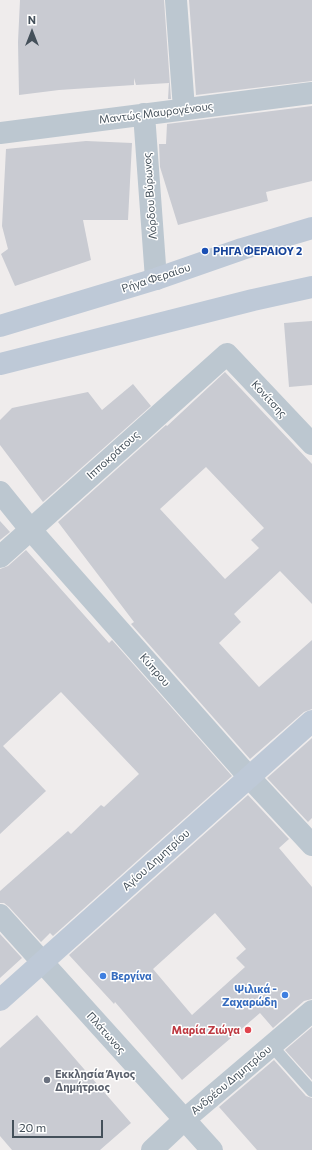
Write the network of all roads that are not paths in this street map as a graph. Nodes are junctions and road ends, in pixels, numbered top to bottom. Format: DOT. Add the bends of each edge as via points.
graph roads {
  1 [pos="176,0"];
  2 [pos="312,93"];
  3 [pos="184,109"];
  4 [pos="144,114"];
  5 [pos="0,133"];
  6 [pos="312,228"];
  7 [pos="156,279"];
  8 [pos="312,287"];
  9 [pos="0,326"];
  10 [pos="227,354"];
  11 [pos="0,364"];
  12 [pos="312,444"];
  13 [pos="0,492"];
  14 [pos="30,529"];
  15 [pos="0,557"];
  16 [pos="312,720"];
  17 [pos="249,777"];
  18 [pos="312,845"];
  19 [pos="0,915"];
  20 [pos="43,962"];
  21 [pos="0,1000"];
  22 [pos="312,1011"];
  23 [pos="271,1046"];
  24 [pos="312,1091"];
  25 [pos="184,1120"];
  26 [pos="152,1150"];
  27 [pos="212,1150"];
  1 -- 3 [label="street"];
  2 -- 3 [label="street, Μαντώς Μαυρογένους"];
  3 -- 4 [label="street, Μαντώς Μαυρογένους"];
  4 -- 5 [label="street, Μαντώς Μαυρογένους"];
  4 -- 7 [label="street, Λόρδου Βύρωνος"];
  6 -- 7 [label="street, Ρήγα Φεραίου"];
  7 -- 9 [label="street, Ρήγα Φεραίου"];
  8 -- 11 [label="street"];
  10 -- 12 [label="street, Κονίτσης"];
  10 -- 14 [label="street, Ιπποκράτους"];
  13 -- 14 [label="street, Κύπρου"];
  14 -- 15 [label="street, Ιπποκράτους"];
  14 -- 17 [label="street, Κύπρου"];
  16 -- 17 [label="street, Αγίου Δημητρίου"];
  17 -- 18 [label="street, Κύπρου"];
  17 -- 20 [label="street, Αγίου Δημητρίου"];
  19 -- 20 [label="street, Πλάτωνος"];
  20 -- 21 [label="street, Αγίου Δημητρίου"];
  20 -- 25 [label="street, Πλάτωνος"];
  22 -- 23 [label="street, Ανδρέου Δημητρίου"];
  23 -- 24 [label="lane"];
  23 -- 25 [label="street, Ανδρέου Δημητρίου"];
  25 -- 26 [label="street, Ανδρέου Δημητρίου"];
  25 -- 27 [label="street, Πλάτωνος"];
}
